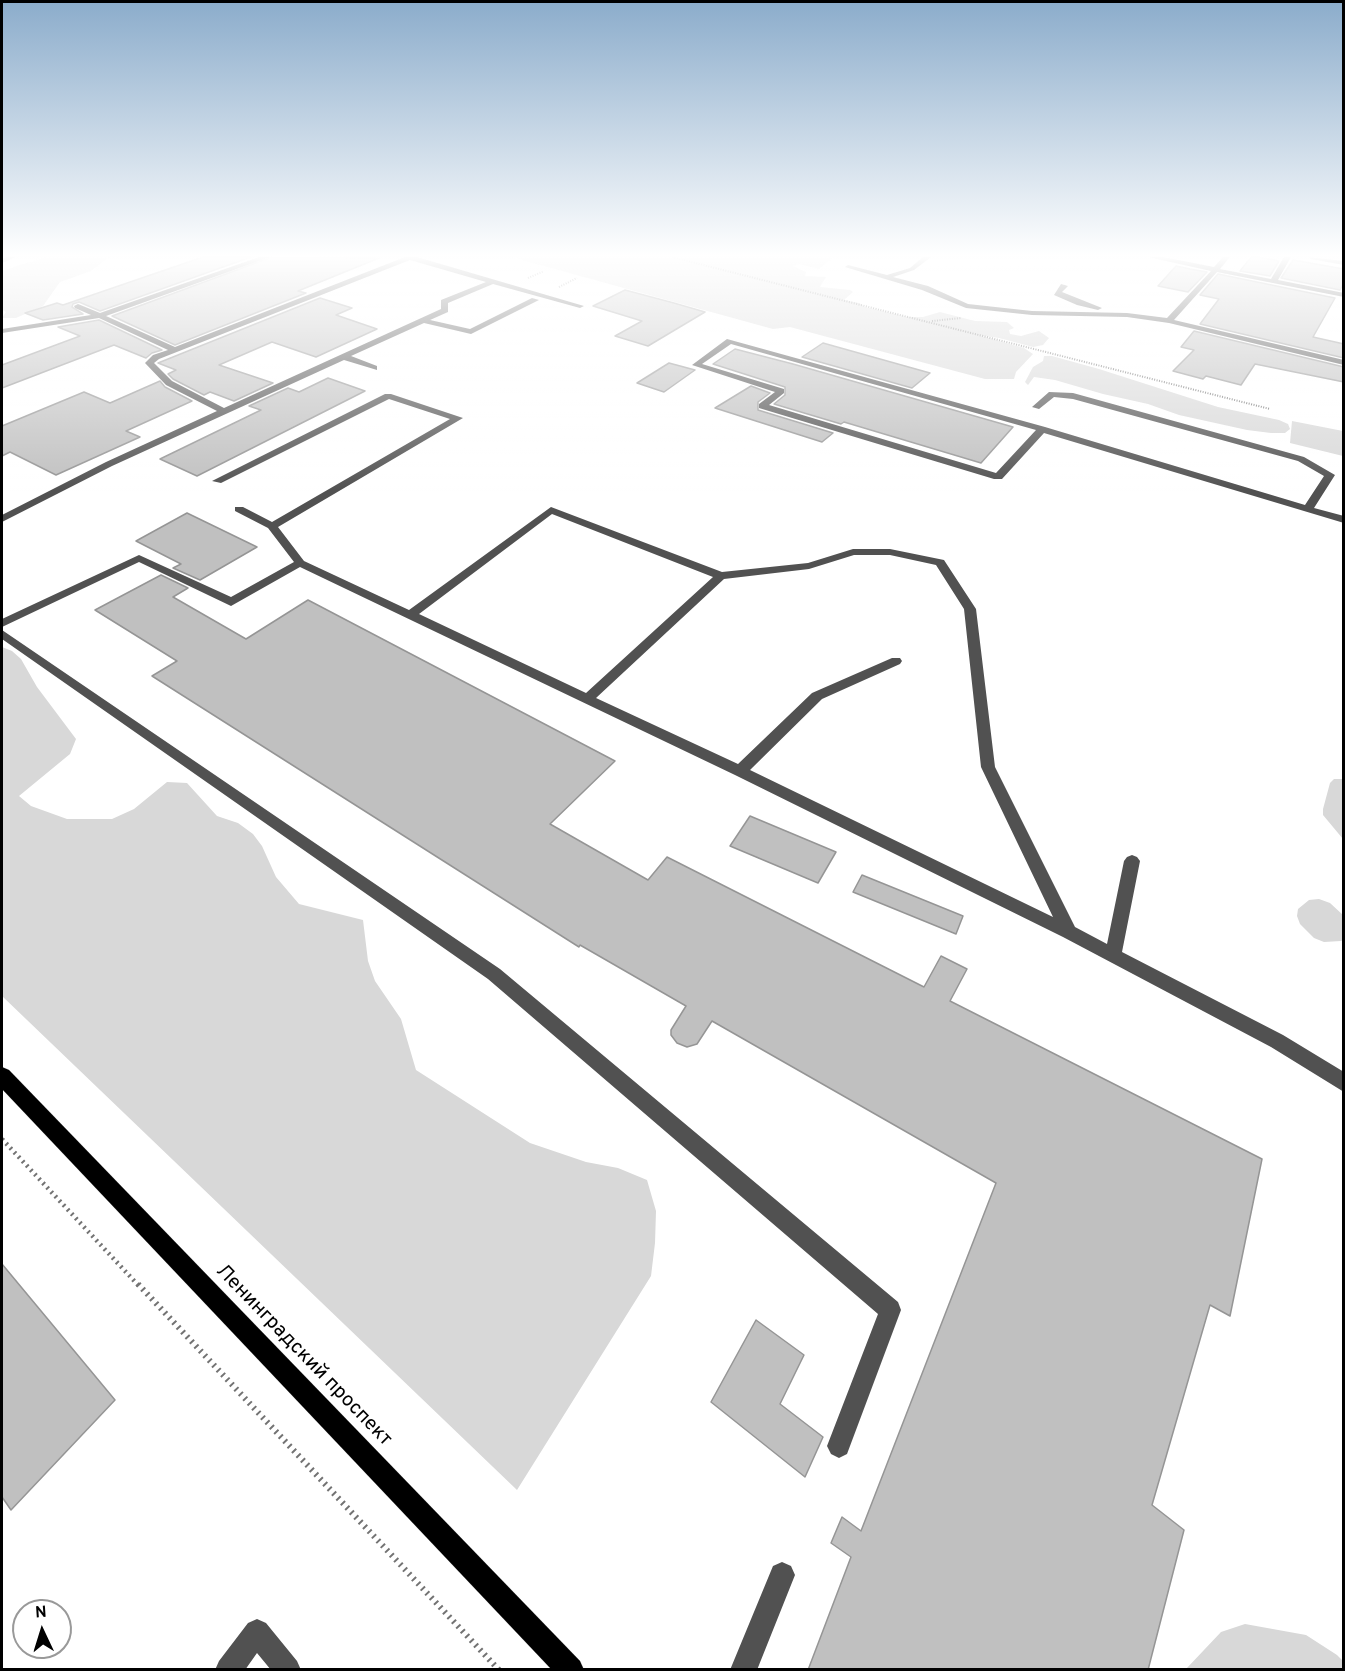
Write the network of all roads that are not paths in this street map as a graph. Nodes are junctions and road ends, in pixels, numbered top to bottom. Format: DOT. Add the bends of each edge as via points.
graph roads {
  1 [pos="141,335"];
  2 [pos="213,335"];
  3 [pos="389,335"];
  4 [pos="1227,335"];
  5 [pos="175,350"];
  6 [pos="342,356"];
  7 [pos="1344,363"];
  8 [pos="374,368"];
  9 [pos="1036,407"];
  10 [pos="224,411"];
  11 [pos="1042,429"];
  12 [pos="217,481"];
  13 [pos="239,509"];
  14 [pos="1308,509"];
  15 [pos="2,519"];
  16 [pos="1344,520"];
  17 [pos="272,526"];
  18 [pos="300,563"];
  19 [pos="721,576"];
  20 [pos="410,615"];
  21 [pos="2,623"];
  22 [pos="2,634"];
  23 [pos="896,661"];
  24 [pos="587,699"];
  25 [pos="740,771"];
  26 [pos="1132,861"];
  27 [pos="1069,932"];
  28 [pos="1113,955"];
  29 [pos="2,1076"];
  30 [pos="1344,1083"];
  31 [pos="839,1446"];
  32 [pos="782,1575"];
  33 [pos="228,1670"];
  34 [pos="288,1670"];
  35 [pos="571,1670"];
  36 [pos="743,1670"];
  1 -- 5 [label="street"];
  2 -- 5 [label="street"];
  3 -- 6 [label="street"];
  4 -- 7 [label="street"];
  5 -- 10 [label="street" via="149,363 170,384"];
  6 -- 8 [label="street"];
  6 -- 10 [label="street"];
  9 -- 14 [label="street" via="1052,394 1073,396 1301,459 1330,475"];
  10 -- 15 [label="street"];
  11 -- 11 [label="street" via="730,341 696,365 781,391 762,406 998,477"];
  11 -- 14 [label="street"];
  12 -- 17 [label="street" via="388,396 458,418"];
  13 -- 17 [label="street"];
  14 -- 16 [label="street"];
  17 -- 18 [label="street"];
  18 -- 20 [label="street"];
  18 -- 21 [label="street" via="231,602 139,558"];
  19 -- 20 [label="street" via="551,510"];
  19 -- 24 [label="street"];
  19 -- 27 [label="street" via="809,566 853,552 890,552 940,562 970,609 988,767"];
  20 -- 24 [label="street"];
  22 -- 31 [label="street" via="494,974 890,1310"];
  23 -- 25 [label="street" via="817,696"];
  24 -- 25 [label="street"];
  25 -- 27 [label="street"];
  26 -- 28 [label="street"];
  27 -- 28 [label="street"];
  28 -- 30 [label="street" via="1277,1041"];
  29 -- 35 [label="main road, Ленинградский проспект"];
  32 -- 36 [label="street"];
  33 -- 34 [label="street" via="257,1632"];
}
